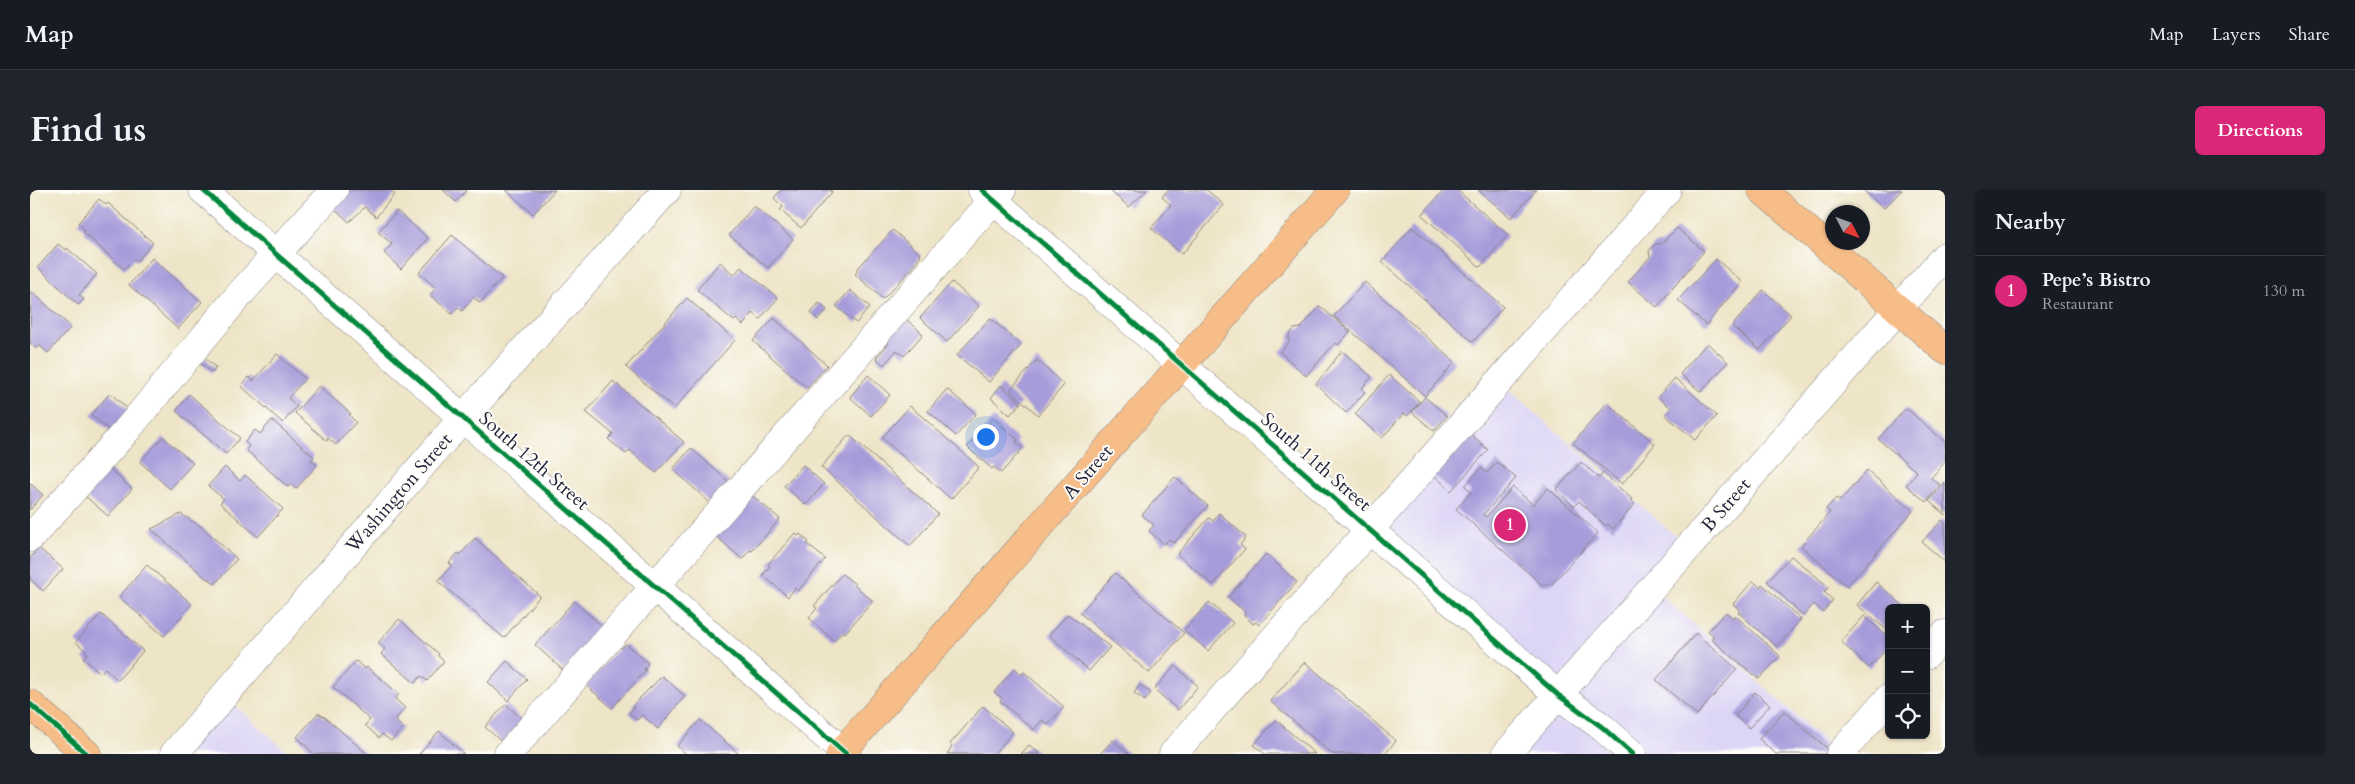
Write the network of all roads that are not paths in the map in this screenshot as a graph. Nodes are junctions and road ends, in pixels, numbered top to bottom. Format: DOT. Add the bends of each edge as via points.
graph roads {
  1 [pos="203,190"];
  2 [pos="334,190"];
  3 [pos="666,190"];
  4 [pos="1335,190"];
  5 [pos="1667,190"];
  6 [pos="1762,190"];
  7 [pos="992,193"];
  8 [pos="277,256"];
  9 [pos="1945,256"];
  10 [pos="1898,309"];
  11 [pos="1945,350"];
  12 [pos="1182,365"];
  13 [pos="462,419"];
  14 [pos="1370,529"];
  15 [pos="30,538"];
  16 [pos="654,585"];
  17 [pos="1945,634"];
  18 [pos="1930,651"];
  19 [pos="1558,696"];
  20 [pos="1885,703"];
  21 [pos="30,704"];
  22 [pos="843,753"];
  23 [pos="86,754"];
  24 [pos="174,754"];
  25 [pos="508,754"];
  26 [pos="1172,754"];
  27 [pos="1506,754"];
  28 [pos="1632,754"];
  29 [pos="1840,754"];
  1 -- 8 [label="street, South 12th Street"];
  2 -- 8 [label="street"];
  3 -- 13 [label="street, Washington Street"];
  4 -- 12 [label="main road, A Street"];
  5 -- 14 [label="street"];
  6 -- 10 [label="main road"];
  7 -- 12 [label="street, South 11th Street"];
  7 -- 16 [label="street"];
  8 -- 13 [label="street, South 12th Street"];
  8 -- 15 [label="street" via="240,294 126,431"];
  9 -- 10 [label="street, B Street"];
  10 -- 11 [label="main road"];
  10 -- 19 [label="street, B Street"];
  12 -- 14 [label="street, South 11th Street"];
  12 -- 22 [label="main road, A Street"];
  13 -- 16 [label="street, South 12th Street"];
  13 -- 24 [label="street, Washington Street"];
  14 -- 19 [label="street, South 11th Street"];
  14 -- 26 [label="street"];
  16 -- 22 [label="street, South 12th Street"];
  16 -- 25 [label="street"];
  17 -- 18 [label="street"];
  19 -- 27 [label="street, B Street"];
  19 -- 28 [label="street, South 11th Street"];
  20 -- 29 [label="street"];
  21 -- 23 [label="main road"];
}
